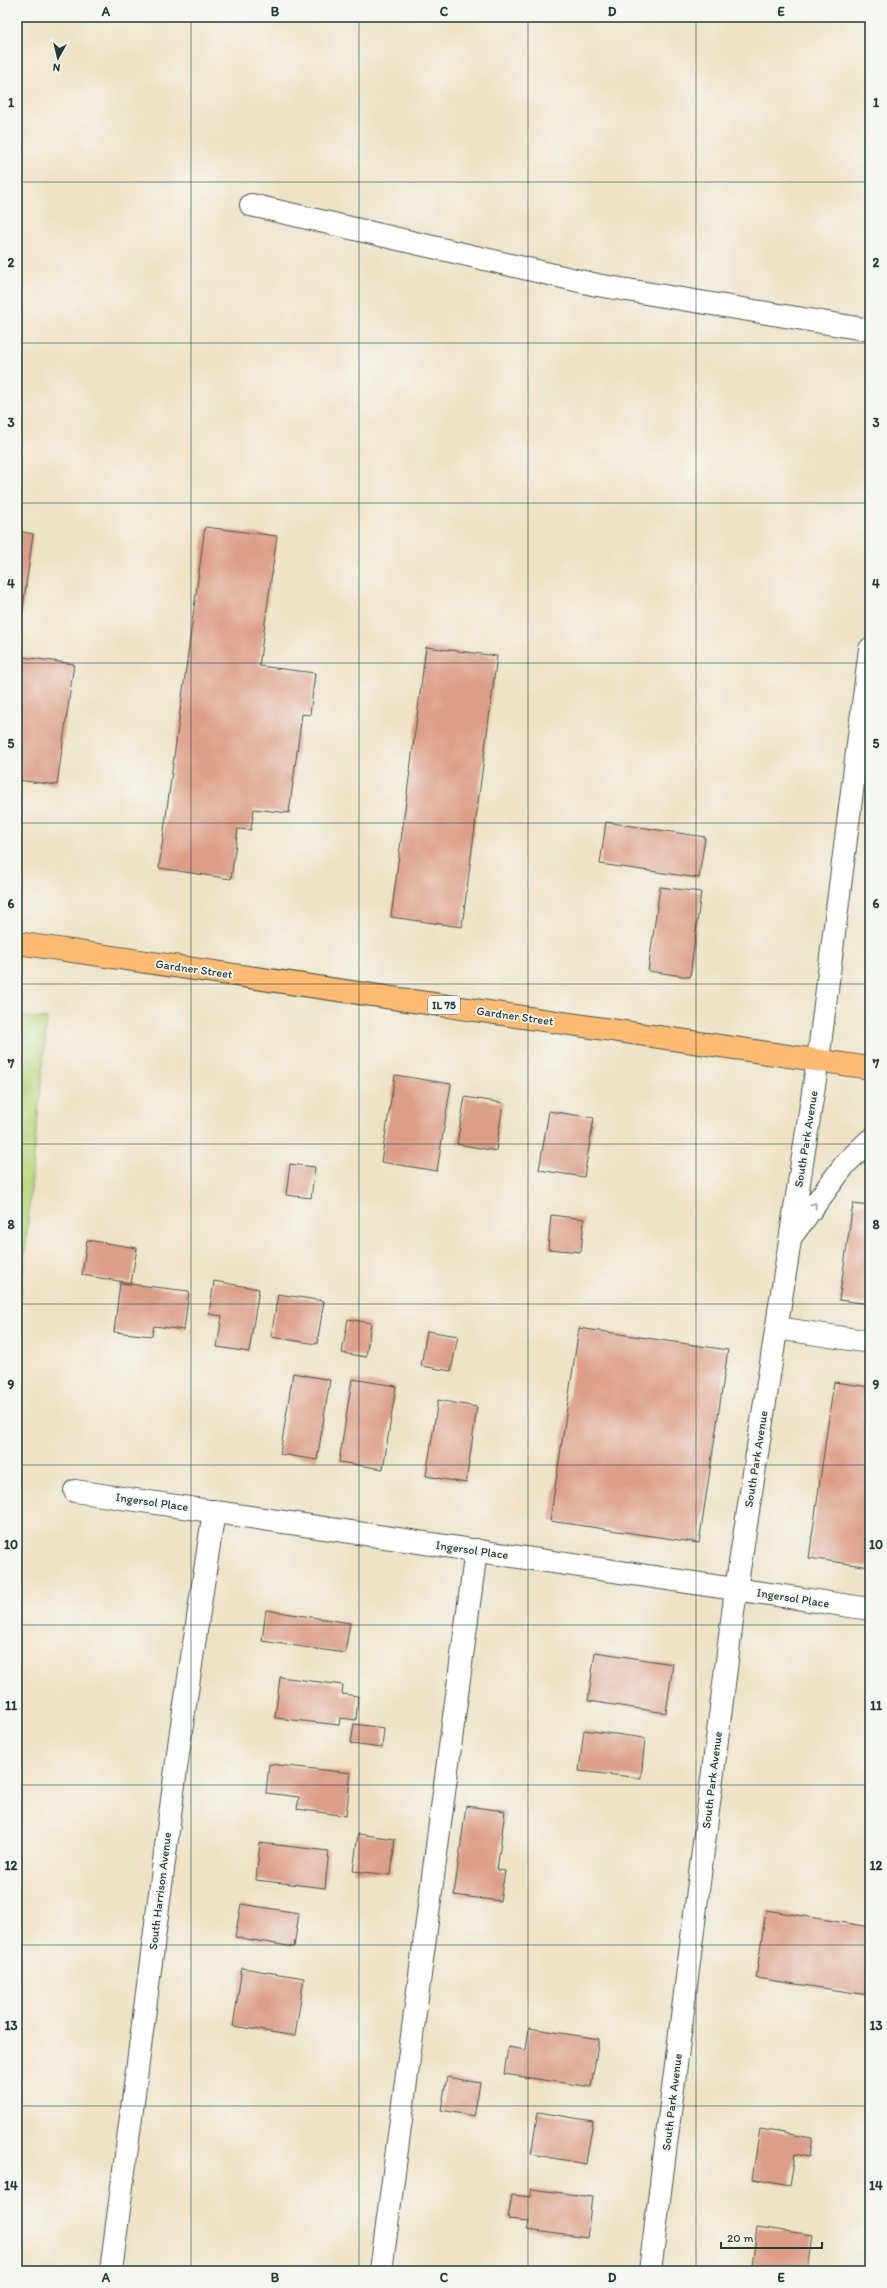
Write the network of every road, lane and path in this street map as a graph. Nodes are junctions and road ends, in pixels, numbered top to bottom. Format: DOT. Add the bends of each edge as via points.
graph roads {
  1 [pos="251,205"];
  2 [pos="870,330"];
  3 [pos="870,648"];
  4 [pos="861,787"];
  5 [pos="17,943"];
  6 [pos="818,1060"];
  7 [pos="870,1068"];
  8 [pos="870,1140"];
  9 [pos="791,1236"];
  10 [pos="777,1328"];
  11 [pos="870,1342"];
  12 [pos="75,1491"];
  13 [pos="214,1511"];
  14 [pos="476,1550"];
  15 [pos="736,1589"];
  16 [pos="870,1609"];
  17 [pos="111,2271"];
  18 [pos="381,2271"];
  19 [pos="650,2271"];
  1 -- 2 [label="street" via="597,285"];
  3 -- 4 [label="street, South Park Avenue"];
  4 -- 6 [label="street, South Park Avenue"];
  5 -- 6 [label="main road, Gardner Street / IL 75"];
  6 -- 7 [label="main road, Gardner Street / IL 75"];
  6 -- 9 [label="street, South Park Avenue"];
  9 -- 8 [label="street, one-way" via="846,1163"];
  9 -- 10 [label="street, South Park Avenue"];
  10 -- 11 [label="street"];
  10 -- 15 [label="street, South Park Avenue"];
  12 -- 13 [label="street, Ingersol Place"];
  13 -- 14 [label="street, Ingersol Place"];
  13 -- 17 [label="street, South Harrison Avenue" via="180,1738"];
  14 -- 15 [label="street, Ingersol Place"];
  14 -- 18 [label="street"];
  15 -- 16 [label="street, Ingersol Place"];
  15 -- 19 [label="street, South Park Avenue"];
}
